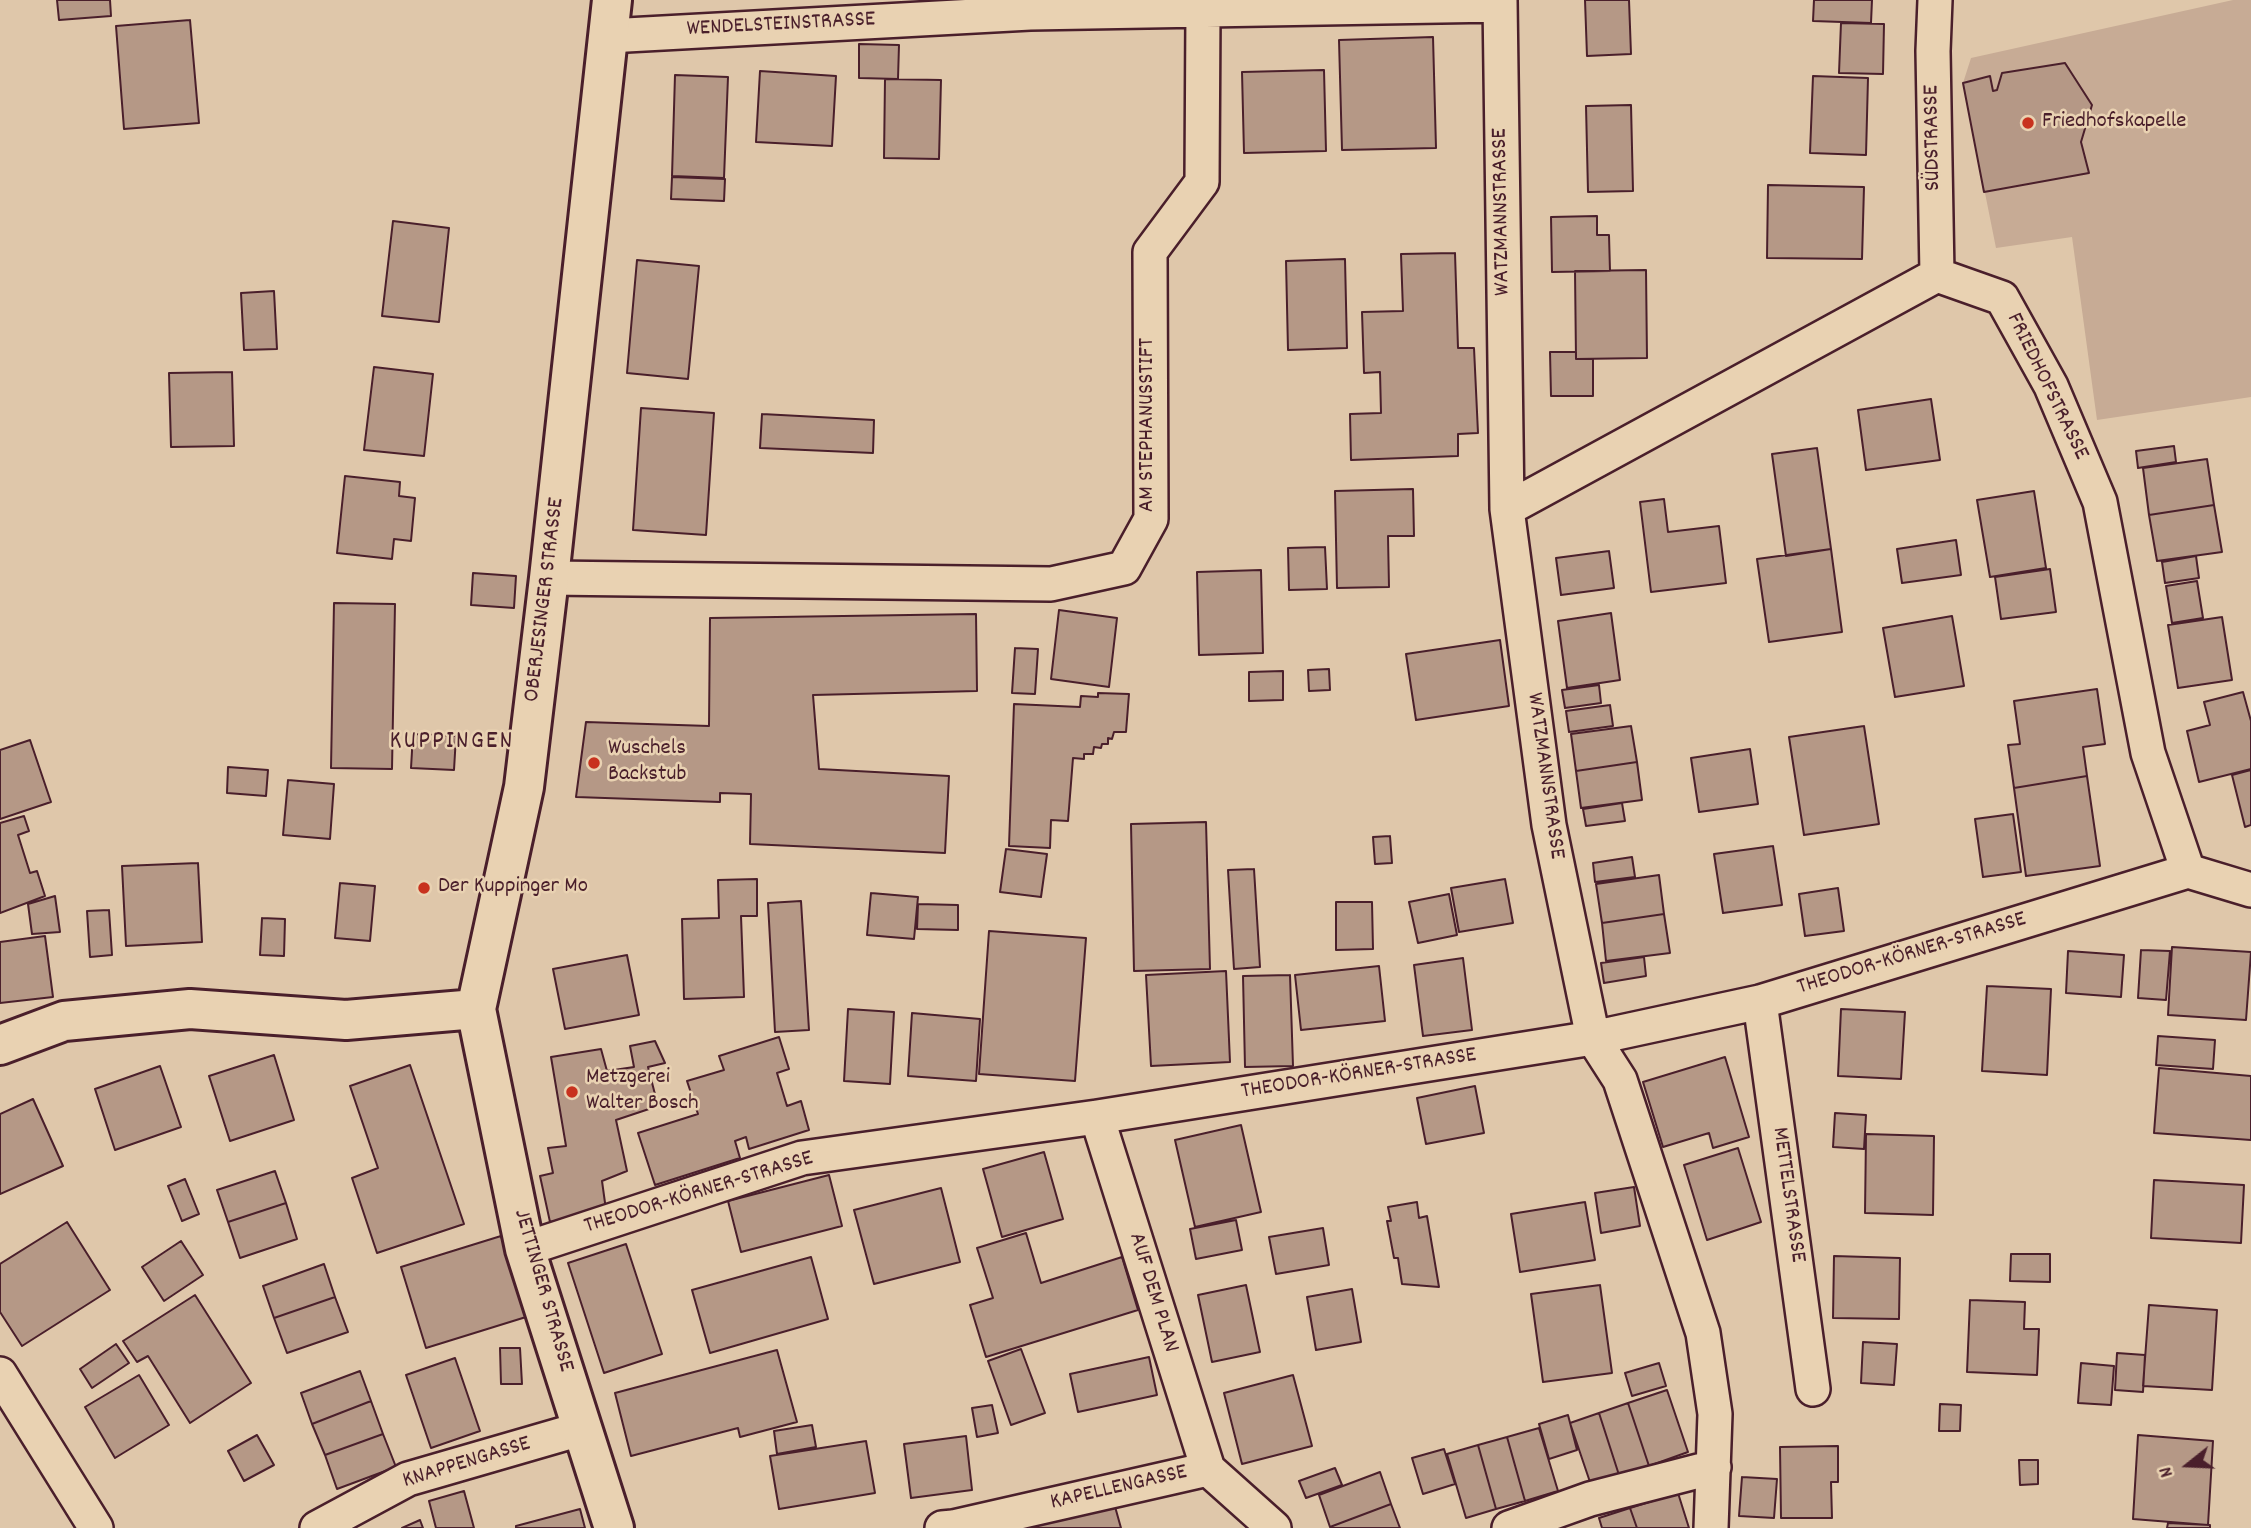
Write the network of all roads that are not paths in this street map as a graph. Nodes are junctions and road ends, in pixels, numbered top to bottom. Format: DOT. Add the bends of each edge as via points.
graph roads {
  1 [pos="1935,0"];
  2 [pos="1499,3"];
  3 [pos="1030,6"];
  4 [pos="1203,11"];
  5 [pos="610,18"];
  6 [pos="1937,275"];
  7 [pos="1507,509"];
  8 [pos="549,578"];
  9 [pos="2188,871"];
  10 [pos="2251,890"];
  11 [pos="1760,1002"];
  12 [pos="476,1009"];
  13 [pos="1592,1038"];
  14 [pos="0,1045"];
  15 [pos="1097,1117"];
  16 [pos="525,1249"];
  17 [pos="0,1374"];
  18 [pos="1813,1389"];
  19 [pos="584,1428"];
  20 [pos="1714,1467"];
  21 [pos="1208,1469"];
  22 [pos="1265,1524"];
  23 [pos="96,1528"];
  24 [pos="317,1528"];
  25 [pos="614,1528"];
  26 [pos="942,1528"];
  27 [pos="1509,1528"];
  28 [pos="1711,1528"];
  1 -- 6 [label="street, SÜDSTRASSE"];
  2 -- 4 [label="street, WENDELSTEINSTRASSE"];
  2 -- 7 [label="street, WATZMANNSTRASSE"];
  3 -- 4 [label="street, WENDELSTEINSTRASSE"];
  3 -- 5 [label="street, WENDELSTEINSTRASSE"];
  4 -- 8 [label="street, AM STEPHANUSSTIFT" via="1202,182 1150,252 1151,519 1124,568 1051,584"];
  5 -- 8 [label="main road, OBERJESINGER STRASSE"];
  6 -- 7 [label="street"];
  6 -- 9 [label="street, FRIEDHOFSTRASSE" via="2002,298 2051,386 2078,448 2100,502 2148,753"];
  7 -- 13 [label="street, WATZMANNSTRASSE" via="1549,825"];
  8 -- 12 [label="main road, OBERJESINGER STRASSE" via="524,787"];
  9 -- 10 [label="street"];
  9 -- 11 [label="street, THEODOR-KÖRNER-STRASSE"];
  11 -- 13 [label="street, THEODOR-KÖRNER-STRASSE"];
  11 -- 18 [label="street, METTELSTRASSE"];
  12 -- 14 [label="main road" via="346,1020 190,1009 64,1021"];
  12 -- 16 [label="main road, JETTINGER STRASSE"];
  13 -- 15 [label="street, THEODOR-KÖRNER-STRASSE"];
  13 -- 20 [label="street, WATZMANNSTRASSE" via="1620,1080 1703,1333 1716,1414"];
  15 -- 16 [label="street, THEODOR-KÖRNER-STRASSE" via="802,1158"];
  15 -- 21 [label="street, AUF DEM PLAN"];
  16 -- 19 [label="main road, JETTINGER STRASSE"];
  17 -- 23 [label="street"];
  19 -- 24 [label="street, KNAPPENGASSE" via="408,1479"];
  19 -- 25 [label="main road, JETTINGER STRASSE"];
  20 -- 27 [label="street" via="1590,1499"];
  20 -- 28 [label="street, WATZMANNSTRASSE"];
  21 -- 22 [label="street, KAPELLENGASSE"];
  21 -- 26 [label="street, KAPELLENGASSE"];
}
